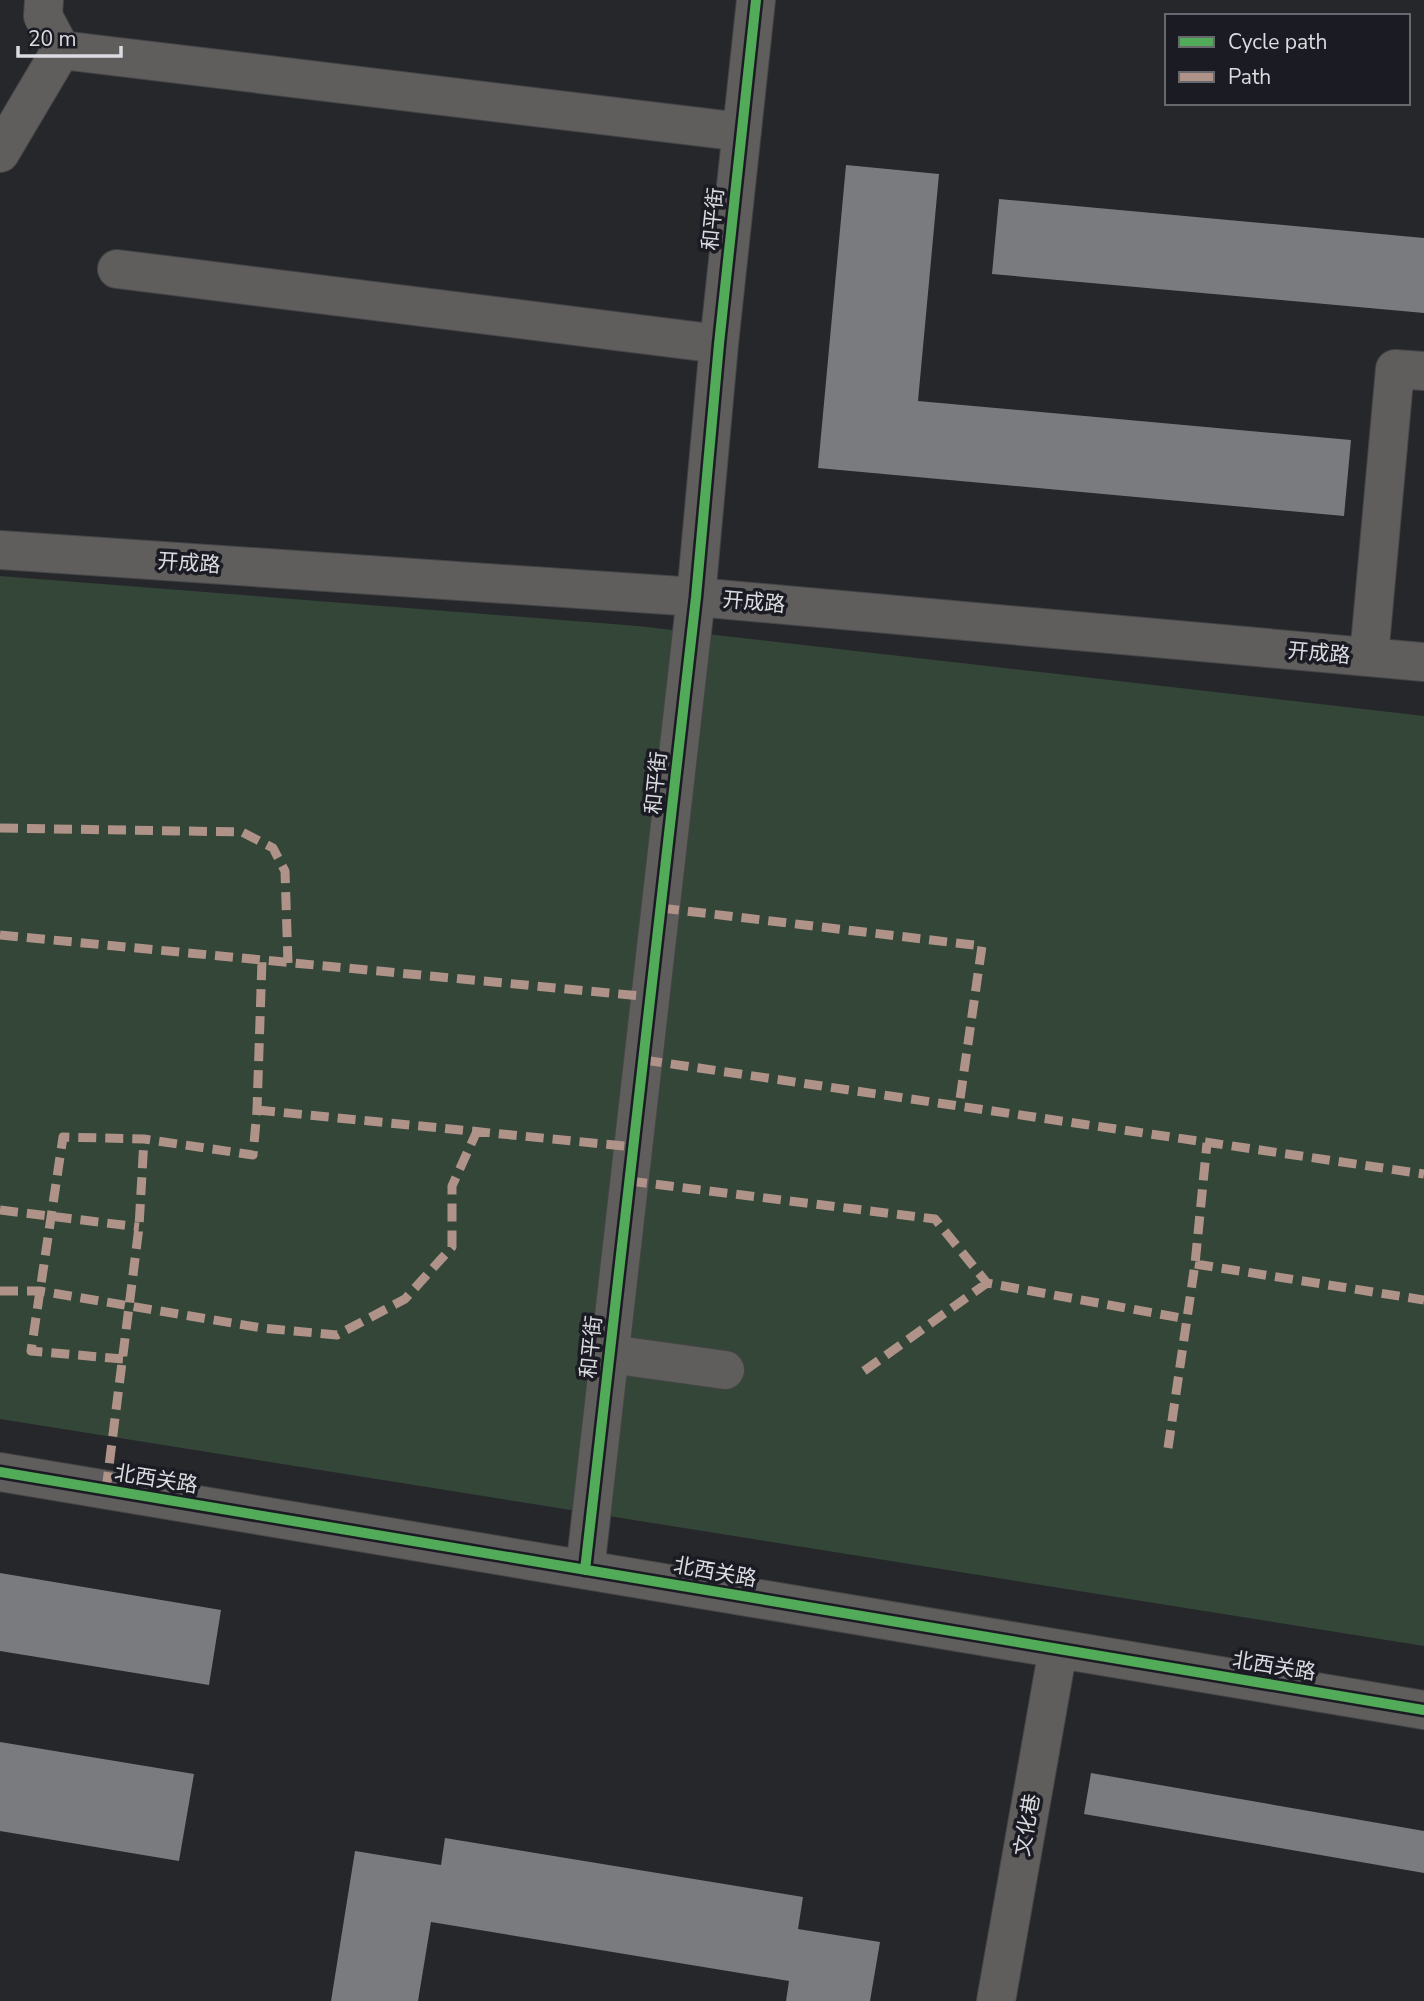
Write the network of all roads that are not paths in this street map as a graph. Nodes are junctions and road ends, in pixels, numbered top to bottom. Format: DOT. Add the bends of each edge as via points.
graph roads {
  1 [pos="44,0"];
  2 [pos="756,0"];
  3 [pos="61,50"];
  4 [pos="742,132"];
  5 [pos="0,153"];
  6 [pos="117,269"];
  7 [pos="719,344"];
  8 [pos="1424,371"];
  9 [pos="0,550"];
  10 [pos="696,597"];
  11 [pos="1369,657"];
  12 [pos="1424,662"];
  13 [pos="610,1354"];
  14 [pos="725,1370"];
  15 [pos="0,1472"];
  16 [pos="585,1570"];
  17 [pos="1058,1650"];
  18 [pos="1424,1710"];
  19 [pos="996,2001"];
  1 -- 3 [label="street" via="43,16"];
  2 -- 4 [label="street, 和平街"];
  3 -- 4 [label="street"];
  3 -- 5 [label="street"];
  4 -- 7 [label="street, 和平街"];
  6 -- 7 [label="street"];
  7 -- 10 [label="street, 和平街"];
  8 -- 11 [label="street" via="1395,369"];
  9 -- 10 [label="street, 开成路"];
  10 -- 11 [label="street, 开成路"];
  10 -- 13 [label="street, 和平街"];
  11 -- 12 [label="street, 开成路"];
  13 -- 14 [label="street"];
  13 -- 16 [label="street, 和平街"];
  15 -- 16 [label="street, 北西关路"];
  16 -- 17 [label="street, 北西关路"];
  17 -- 18 [label="street, 北西关路"];
  17 -- 19 [label="street, 文化巷"];
}
